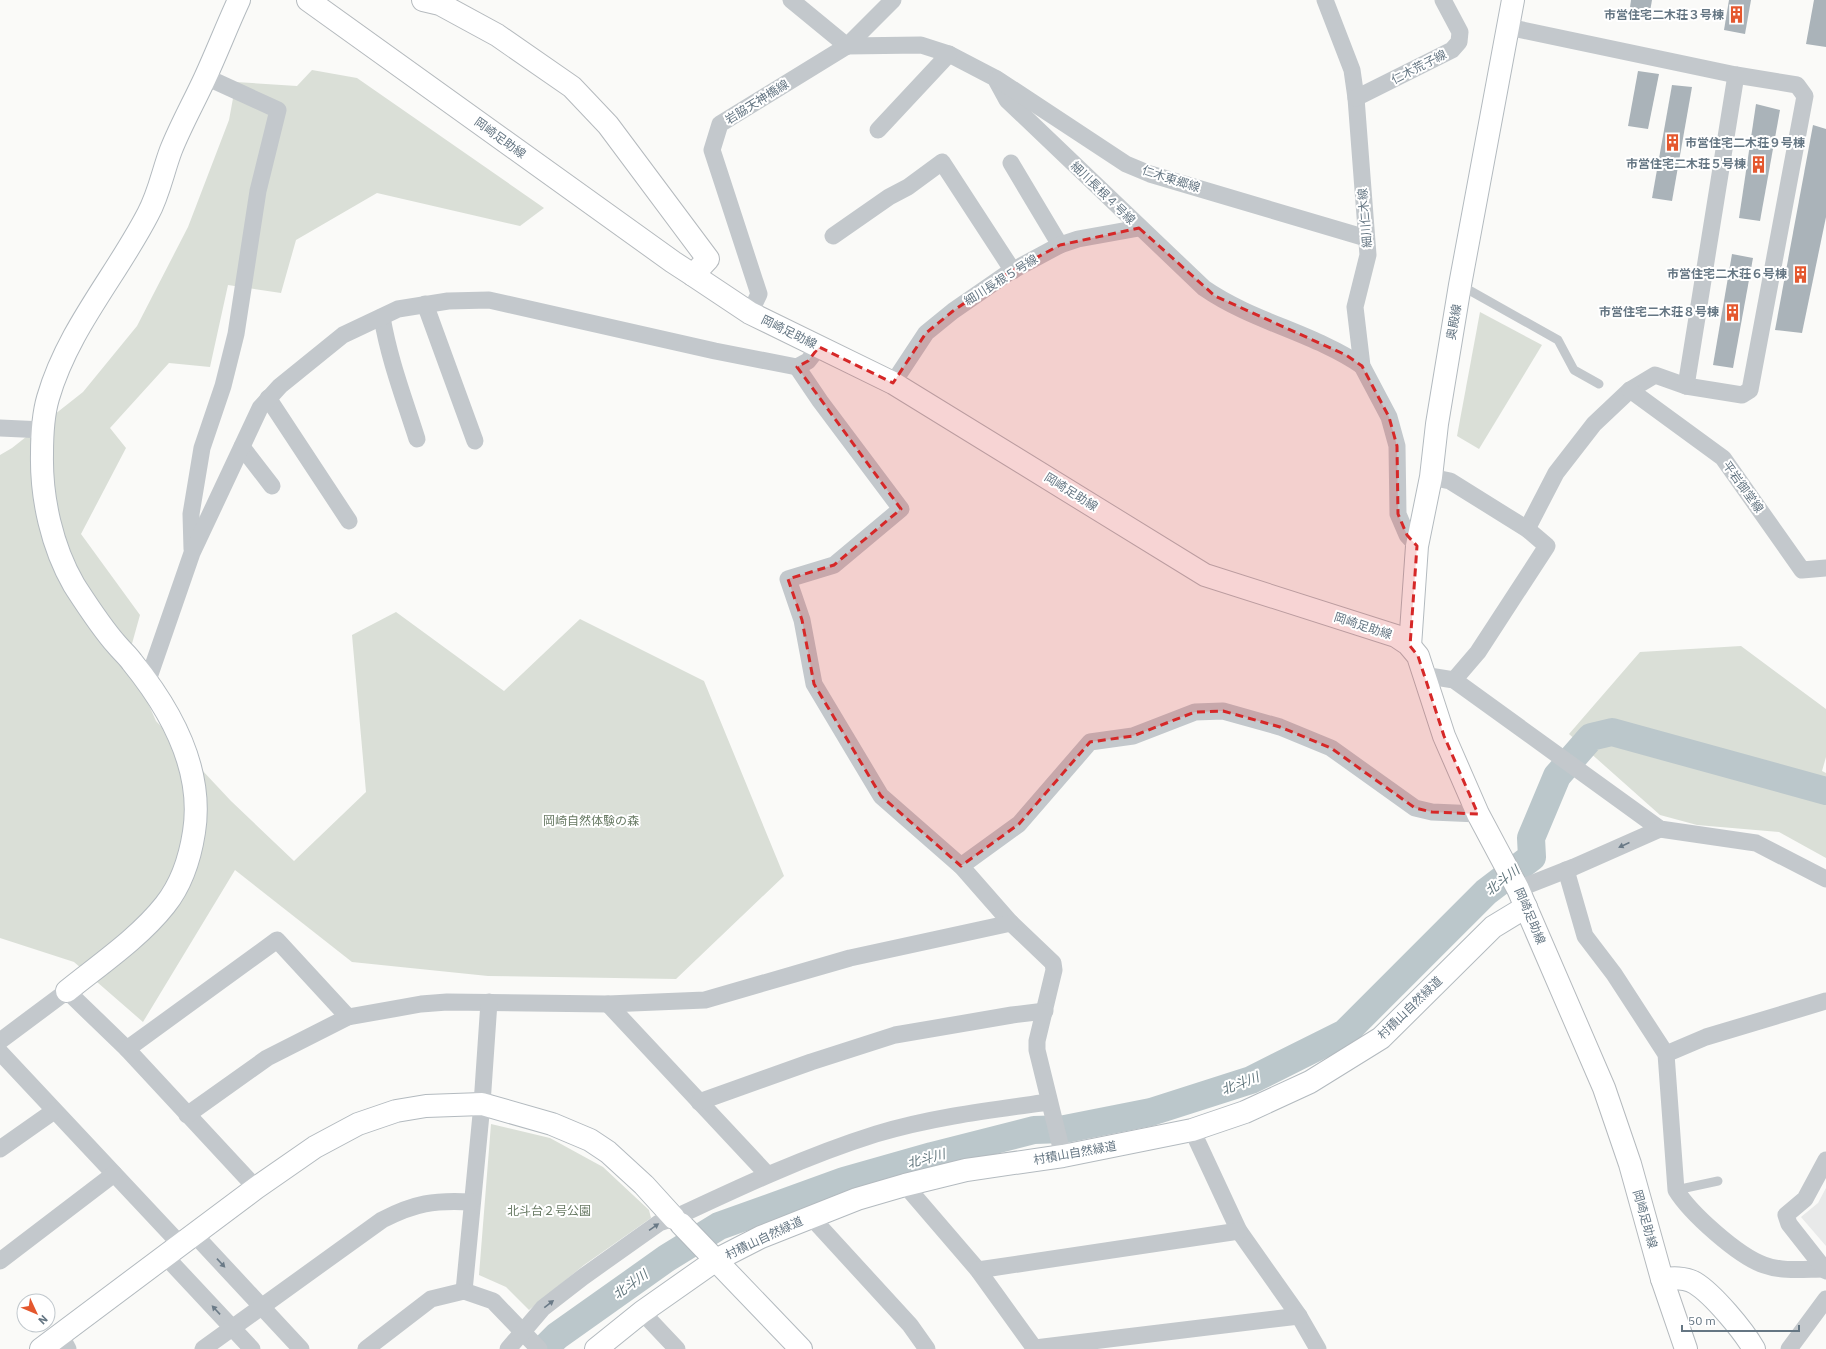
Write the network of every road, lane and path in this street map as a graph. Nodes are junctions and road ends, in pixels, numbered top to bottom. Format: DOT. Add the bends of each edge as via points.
graph roads {
  1 [pos="239,0"];
  2 [pos="308,0"];
  3 [pos="423,0"];
  4 [pos="791,0"];
  5 [pos="893,0"];
  6 [pos="1325,0"];
  7 [pos="1443,0"];
  8 [pos="1513,0"];
  9 [pos="1508,27"];
  10 [pos="847,46"];
  11 [pos="949,54"];
  12 [pos="1736,75"];
  13 [pos="206,76"];
  14 [pos="995,78"];
  15 [pos="1356,98"];
  16 [pos="878,130"];
  17 [pos="1011,163"];
  18 [pos="1139,228"];
  19 [pos="833,236"];
  20 [pos="1366,238"];
  21 [pos="1060,244"];
  22 [pos="1013,271"];
  23 [pos="693,275"];
  24 [pos="1460,285"];
  25 [pos="424,304"];
  26 [pos="750,313"];
  27 [pos="382,316"];
  28 [pos="819,347"];
  29 [pos="1362,366"];
  30 [pos="797,367"];
  31 [pos="893,383"];
  32 [pos="1599,384"];
  33 [pos="1686,386"];
  34 [pos="1630,390"];
  35 [pos="268,398"];
  36 [pos="0,428"];
  37 [pos="44,430"];
  38 [pos="417,439"];
  39 [pos="475,441"];
  40 [pos="242,447"];
  41 [pos="1431,477"];
  42 [pos="272,486"];
  43 [pos="349,521"];
  44 [pos="1527,529"];
  45 [pos="1417,546"];
  46 [pos="192,553"];
  47 [pos="1826,568"];
  48 [pos="1410,646"];
  49 [pos="1423,675"];
  50 [pos="1454,680"];
  51 [pos="147,683"];
  52 [pos="1478,814"];
  53 [pos="1660,829"];
  54 [pos="960,866"];
  55 [pos="1566,870"];
  56 [pos="1826,879"];
  57 [pos="1516,886"];
  58 [pos="1010,923"];
  59 [pos="67,991"];
  60 [pos="1826,1001"];
  61 [pos="489,1002"];
  62 [pos="608,1004"];
  63 [pos="1045,1011"];
  64 [pos="348,1017"];
  65 [pos="0,1041"];
  66 [pos="127,1049"];
  67 [pos="0,1052"];
  68 [pos="1666,1054"];
  69 [pos="699,1102"];
  70 [pos="482,1104"];
  71 [pos="1051,1108"];
  72 [pos="54,1111"];
  73 [pos="187,1115"];
  74 [pos="1192,1130"];
  75 [pos="0,1149"];
  76 [pos="1062,1151"];
  77 [pos="1826,1160"];
  78 [pos="114,1174"];
  79 [pos="767,1174"];
  80 [pos="1718,1181"];
  81 [pos="905,1185"];
  82 [pos="256,1188"];
  83 [pos="1676,1190"];
  84 [pos="471,1202"];
  85 [pos="810,1217"];
  86 [pos="677,1221"];
  87 [pos="1239,1232"];
  88 [pos="180,1245"];
  89 [pos="712,1257"];
  90 [pos="0,1261"];
  91 [pos="978,1270"];
  92 [pos="1825,1270"];
  93 [pos="1662,1278"];
  94 [pos="464,1291"];
  95 [pos="1826,1299"];
  96 [pos="262,1306"];
  97 [pos="642,1312"];
  98 [pos="1299,1316"];
  99 [pos="232,1327"];
  100 [pos="530,1340"];
  101 [pos="64,1341"];
  102 [pos="41,1349"];
  103 [pos="203,1349"];
  104 [pos="252,1349"];
  105 [pos="302,1349"];
  106 [pos="366,1349"];
  107 [pos="508,1349"];
  108 [pos="596,1349"];
  109 [pos="677,1349"];
  110 [pos="801,1349"];
  111 [pos="927,1349"];
  112 [pos="1035,1349"];
  113 [pos="1318,1349"];
  114 [pos="1686,1349"];
  115 [pos="1754,1349"];
  116 [pos="1789,1349"];
  1 -- 13 [label="street"];
  2 -- 23 [label="street, 岡崎足助線"];
  3 -- 23 [label="street" via="440,4 497,35 572,87 608,125 708,258"];
  4 -- 10 [label="street"];
  5 -- 10 [label="street, 岩脇天神橋線"];
  6 -- 15 [label="street, 細川仁木線" via="1352,70"];
  7 -- 15 [label="street, 仁木荒子線" via="1460,32 1459,42 1452,50"];
  8 -- 9 [label="street, 奥殿線"];
  9 -- 12 [label="street"];
  9 -- 24 [label="street, 奥殿線"];
  10 -- 11 [label="street" via="921,45"];
  10 -- 26 [label="street, 岩脇天神橋線" via="720,124 712,150 759,294"];
  11 -- 14 [label="street"];
  11 -- 16 [label="street"];
  12 -- 33 [label="street"];
  12 -- 33 [label="street" via="1798,85 1805,96 1750,390 1742,395"];
  13 -- 37 [label="street" via="171,150 150,211 68,346 48,399"];
  13 -- 46 [label="street" via="278,110 258,190 236,334 223,386 202,448 191,514"];
  14 -- 18 [label="street, 細川長根４号線" via="1007,100"];
  14 -- 20 [label="street, 仁木東郷線" via="1132,166 1150,174"];
  15 -- 20 [label="street, 細川仁木線"];
  17 -- 21 [label="street"];
  18 -- 21 [label="street, 細川長根５号線" via="1078,238"];
  18 -- 29 [label="street, 細川長根４号線" via="1215,296 1346,355"];
  19 -- 22 [label="street" via="942,162"];
  20 -- 29 [label="street, 細川仁木線" via="1368,255 1355,307"];
  21 -- 22 [label="street, 細川長根５号線"];
  22 -- 31 [label="street, 細川長根５号線" via="953,311 926,333"];
  23 -- 26 [label="street, 岡崎足助線"];
  24 -- 32 [label="lane" via="1558,340 1574,370"];
  24 -- 41 [label="street, 奥殿線"];
  25 -- 27 [label="street"];
  25 -- 30 [label="street" via="489,300"];
  25 -- 39 [label="street"];
  26 -- 28 [label="street, 岡崎足助線"];
  27 -- 35 [label="street" via="343,334"];
  27 -- 38 [label="street" via="386,341"];
  28 -- 30 [label="street" via="808,361"];
  28 -- 31 [label="street, 岡崎足助線"];
  29 -- 45 [label="street, 細川仁木線" via="1389,417 1397,446 1398,514 1407,535"];
  30 -- 54 [label="street" via="902,509 834,565 788,579 802,620 814,684 881,796"];
  31 -- 48 [label="street, 岡崎足助線" via="1205,575 1396,636"];
  33 -- 34 [label="street" via="1655,375"];
  34 -- 44 [label="street" via="1594,424 1556,473"];
  34 -- 47 [label="street, 平岩御堂線" via="1723,458 1802,570"];
  35 -- 40 [label="street" via="260,408"];
  35 -- 43 [label="street"];
  36 -- 37 [label="street"];
  37 -- 51 [label="street" via="44,492 51,529 62,560 87,604"];
  40 -- 42 [label="street"];
  40 -- 46 [label="street"];
  41 -- 44 [label="street" via="1450,480"];
  41 -- 45 [label="street, 奥殿線"];
  44 -- 50 [label="street" via="1545,543 1546,550 1478,652"];
  45 -- 48 [label="street, 奥殿線"];
  46 -- 51 [label="street"];
  48 -- 49 [label="street, 岡崎足助線" via="1418,656"];
  49 -- 50 [label="street"];
  49 -- 52 [label="street, 岡崎足助線" via="1444,736"];
  50 -- 53 [label="street"];
  51 -- 59 [label="street" via="164,707 183,742 191,767 196,792 196,819 191,850 183,873 166,904 142,929"];
  52 -- 54 [label="street" via="1432,812 1415,808 1331,748 1280,727 1223,711 1195,712 1133,736 1090,742 1019,824"];
  52 -- 57 [label="street, 岡崎足助線"];
  53 -- 55 [label="street, one-way"];
  53 -- 56 [label="street" via="1756,843"];
  54 -- 58 [label="street"];
  55 -- 57 [label="street"];
  55 -- 68 [label="street" via="1586,936"];
  57 -- 74 [label="street, 村積山自然緑道" via="1493,927 1381,1038 1310,1082 1245,1112"];
  57 -- 93 [label="street, 岡崎足助線" via="1604,1088 1630,1164"];
  58 -- 62 [label="street" via="850,958 705,1000"];
  58 -- 63 [label="street" via="1053,963 1054,970"];
  59 -- 65 [label="street"];
  59 -- 66 [label="street"];
  60 -- 68 [label="street" via="1706,1037"];
  61 -- 62 [label="street"];
  61 -- 64 [label="street" via="421,1004"];
  61 -- 70 [label="street"];
  62 -- 69 [label="street"];
  63 -- 69 [label="street" via="895,1035"];
  63 -- 71 [label="street" via="1037,1050"];
  64 -- 66 [label="street" via="277,940"];
  64 -- 73 [label="street" via="267,1058"];
  66 -- 73 [label="street"];
  67 -- 72 [label="street"];
  68 -- 83 [label="street"];
  69 -- 79 [label="street"];
  70 -- 82 [label="street" via="426,1106 375,1117 315,1147"];
  70 -- 84 [label="street"];
  70 -- 86 [label="street" via="552,1124 590,1140 630,1172"];
  71 -- 76 [label="street"];
  71 -- 79 [label="street" via="948,1117 876,1134"];
  72 -- 75 [label="street"];
  72 -- 78 [label="street"];
  73 -- 82 [label="street"];
  74 -- 76 [label="street, 村積山自然緑道"];
  74 -- 87 [label="street"];
  76 -- 81 [label="street, 村積山自然緑道"];
  77 -- 92 [label="street" via="1806,1199 1786,1215 1789,1224"];
  78 -- 88 [label="street"];
  78 -- 90 [label="street"];
  79 -- 86 [label="street"];
  80 -- 83 [label="lane"];
  81 -- 85 [label="street, 村積山自然緑道" via="857,1199"];
  81 -- 91 [label="street"];
  82 -- 88 [label="street"];
  83 -- 92 [label="street" via="1701,1221 1762,1265 1780,1269"];
  84 -- 94 [label="street"];
  84 -- 96 [label="street" via="442,1200 396,1212"];
  85 -- 89 [label="street, 村積山自然緑道"];
  85 -- 111 [label="street" via="910,1325"];
  86 -- 89 [label="street"];
  100 -- 86 [label="street, one-way" via="543,1308 659,1223"];
  87 -- 91 [label="street"];
  87 -- 98 [label="street"];
  88 -- 96 [label="street, one-way"];
  99 -- 88 [label="street, one-way"];
  88 -- 101 [label="street"];
  89 -- 97 [label="street, 村積山自然緑道"];
  89 -- 110 [label="street"];
  91 -- 112 [label="street"];
  93 -- 114 [label="street, 岡崎足助線"];
  93 -- 115 [label="street" via="1679,1278 1694,1282 1744,1332"];
  94 -- 100 [label="street" via="493,1301"];
  94 -- 106 [label="street" via="431,1299"];
  95 -- 116 [label="street"];
  96 -- 99 [label="street"];
  96 -- 105 [label="street"];
  97 -- 108 [label="street, 村積山自然緑道"];
  97 -- 109 [label="street"];
  98 -- 112 [label="street"];
  98 -- 113 [label="street"];
  99 -- 103 [label="street"];
  99 -- 104 [label="street"];
  100 -- 107 [label="street"];
  101 -- 102 [label="street"];
}
